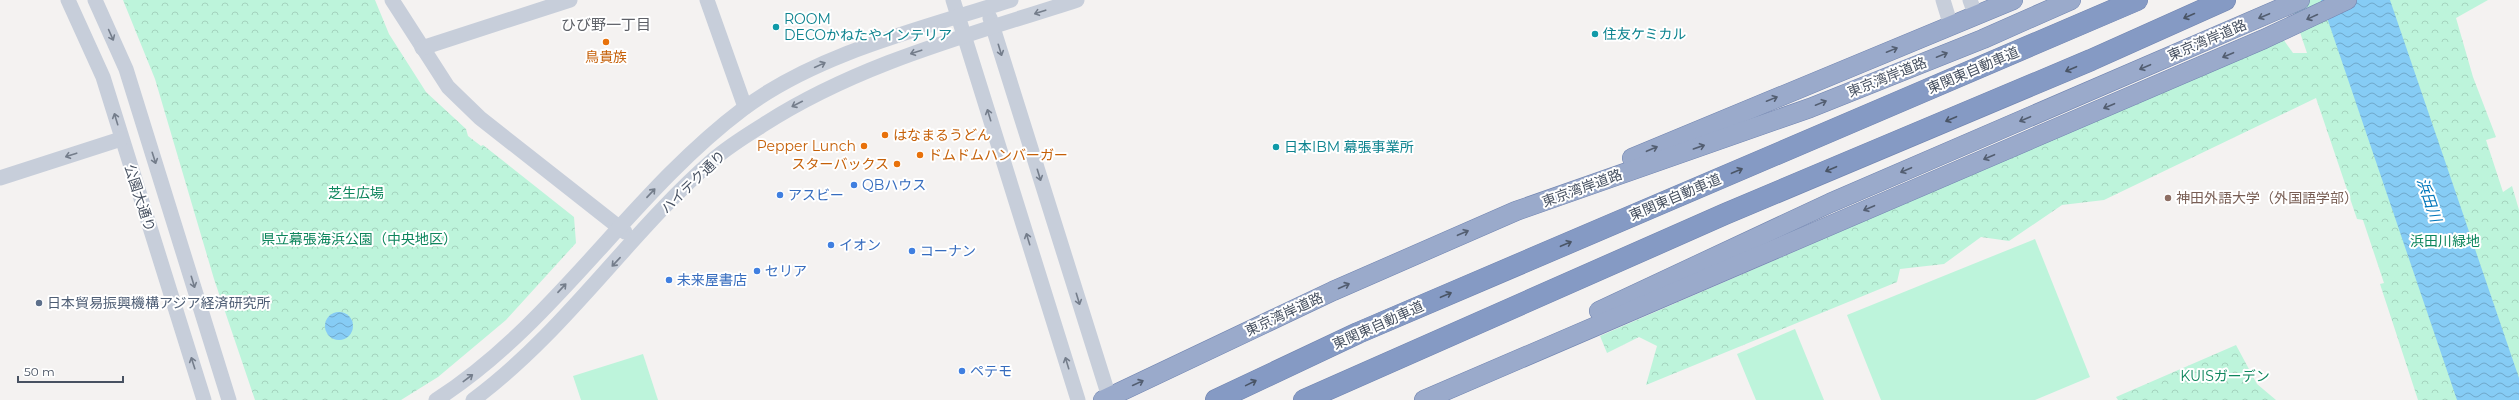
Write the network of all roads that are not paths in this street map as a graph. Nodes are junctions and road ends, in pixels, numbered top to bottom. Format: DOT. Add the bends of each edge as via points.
graph roads {
  1 [pos="68,0"];
  2 [pos="95,0"];
  3 [pos="392,0"];
  4 [pos="570,0"];
  5 [pos="707,0"];
  6 [pos="952,0"];
  7 [pos="1012,0"];
  8 [pos="1077,0"];
  9 [pos="1943,0"];
  10 [pos="2013,0"];
  11 [pos="2071,0"];
  12 [pos="2137,0"];
  13 [pos="2225,0"];
  14 [pos="2300,0"];
  15 [pos="2347,0"];
  16 [pos="985,4"];
  17 [pos="1973,8"];
  18 [pos="958,17"];
  19 [pos="1951,26"];
  20 [pos="993,27"];
  21 [pos="965,36"];
  22 [pos="422,48"];
  23 [pos="745,107"];
  24 [pos="121,139"];
  25 [pos="0,178"];
  26 [pos="1555,198"];
  27 [pos="618,227"];
  28 [pos="635,240"];
  29 [pos="1107,399"];
  30 [pos="204,400"];
  31 [pos="229,400"];
  32 [pos="436,400"];
  33 [pos="473,400"];
  34 [pos="1078,400"];
  35 [pos="1216,400"];
  36 [pos="1304,400"];
  37 [pos="1416,400"];
  38 [pos="1424,400"];
  24 -- 1 [label="street, 公園大通り, one-way" via="103,77"];
  2 -- 31 [label="street, 公園大通り, one-way" via="126,69"];
  3 -- 22 [label="street"];
  4 -- 22 [label="street"];
  5 -- 23 [label="street"];
  6 -- 18 [label="street"];
  7 -- 16 [label="street, ハイテク通り"];
  8 -- 20 [label="street, ハイテク通り, one-way"];
  9 -- 19 [label="street"];
  10 -- 17 [label="highway"];
  26 -- 11 [label="highway, 東京湾岸道路, one-way" via="1810,108 1983,39"];
  35 -- 12 [label="highway, 東関東自動車道, one-way" via="1358,332"];
  13 -- 36 [label="highway, one-way" via="2091,60 1718,217"];
  14 -- 37 [label="highway, 東京湾岸道路, one-way" via="1830,203"];
  15 -- 38 [label="highway, one-way" via="2264,40"];
  16 -- 18 [label="street, ハイテク通り"];
  16 -- 20 [label="street"];
  17 -- 19 [label="highway"];
  18 -- 21 [label="street"];
  23 -- 18 [label="street, ハイテク通り, one-way" via="821,64"];
  26 -- 19 [label="highway, one-way" via="1603,170"];
  20 -- 21 [label="street, ハイテク通り"];
  20 -- 29 [label="street, one-way"];
  21 -- 28 [label="street, ハイテク通り, one-way" via="893,59 789,108 716,158"];
  34 -- 21 [label="street, one-way"];
  22 -- 27 [label="street" via="448,87 480,118"];
  27 -- 23 [label="street, ハイテク通り, one-way" via="680,162"];
  24 -- 25 [label="street, one-way"];
  30 -- 24 [label="street, 公園大通り, one-way"];
  29 -- 26 [label="highway, 東京湾岸道路, one-way" via="1333,291 1516,211"];
  27 -- 28 [label="street"];
  32 -- 27 [label="street, ハイテク通り, one-way" via="484,365 518,334"];
  28 -- 33 [label="street, ハイテク通り, one-way" via="527,356"];
}
